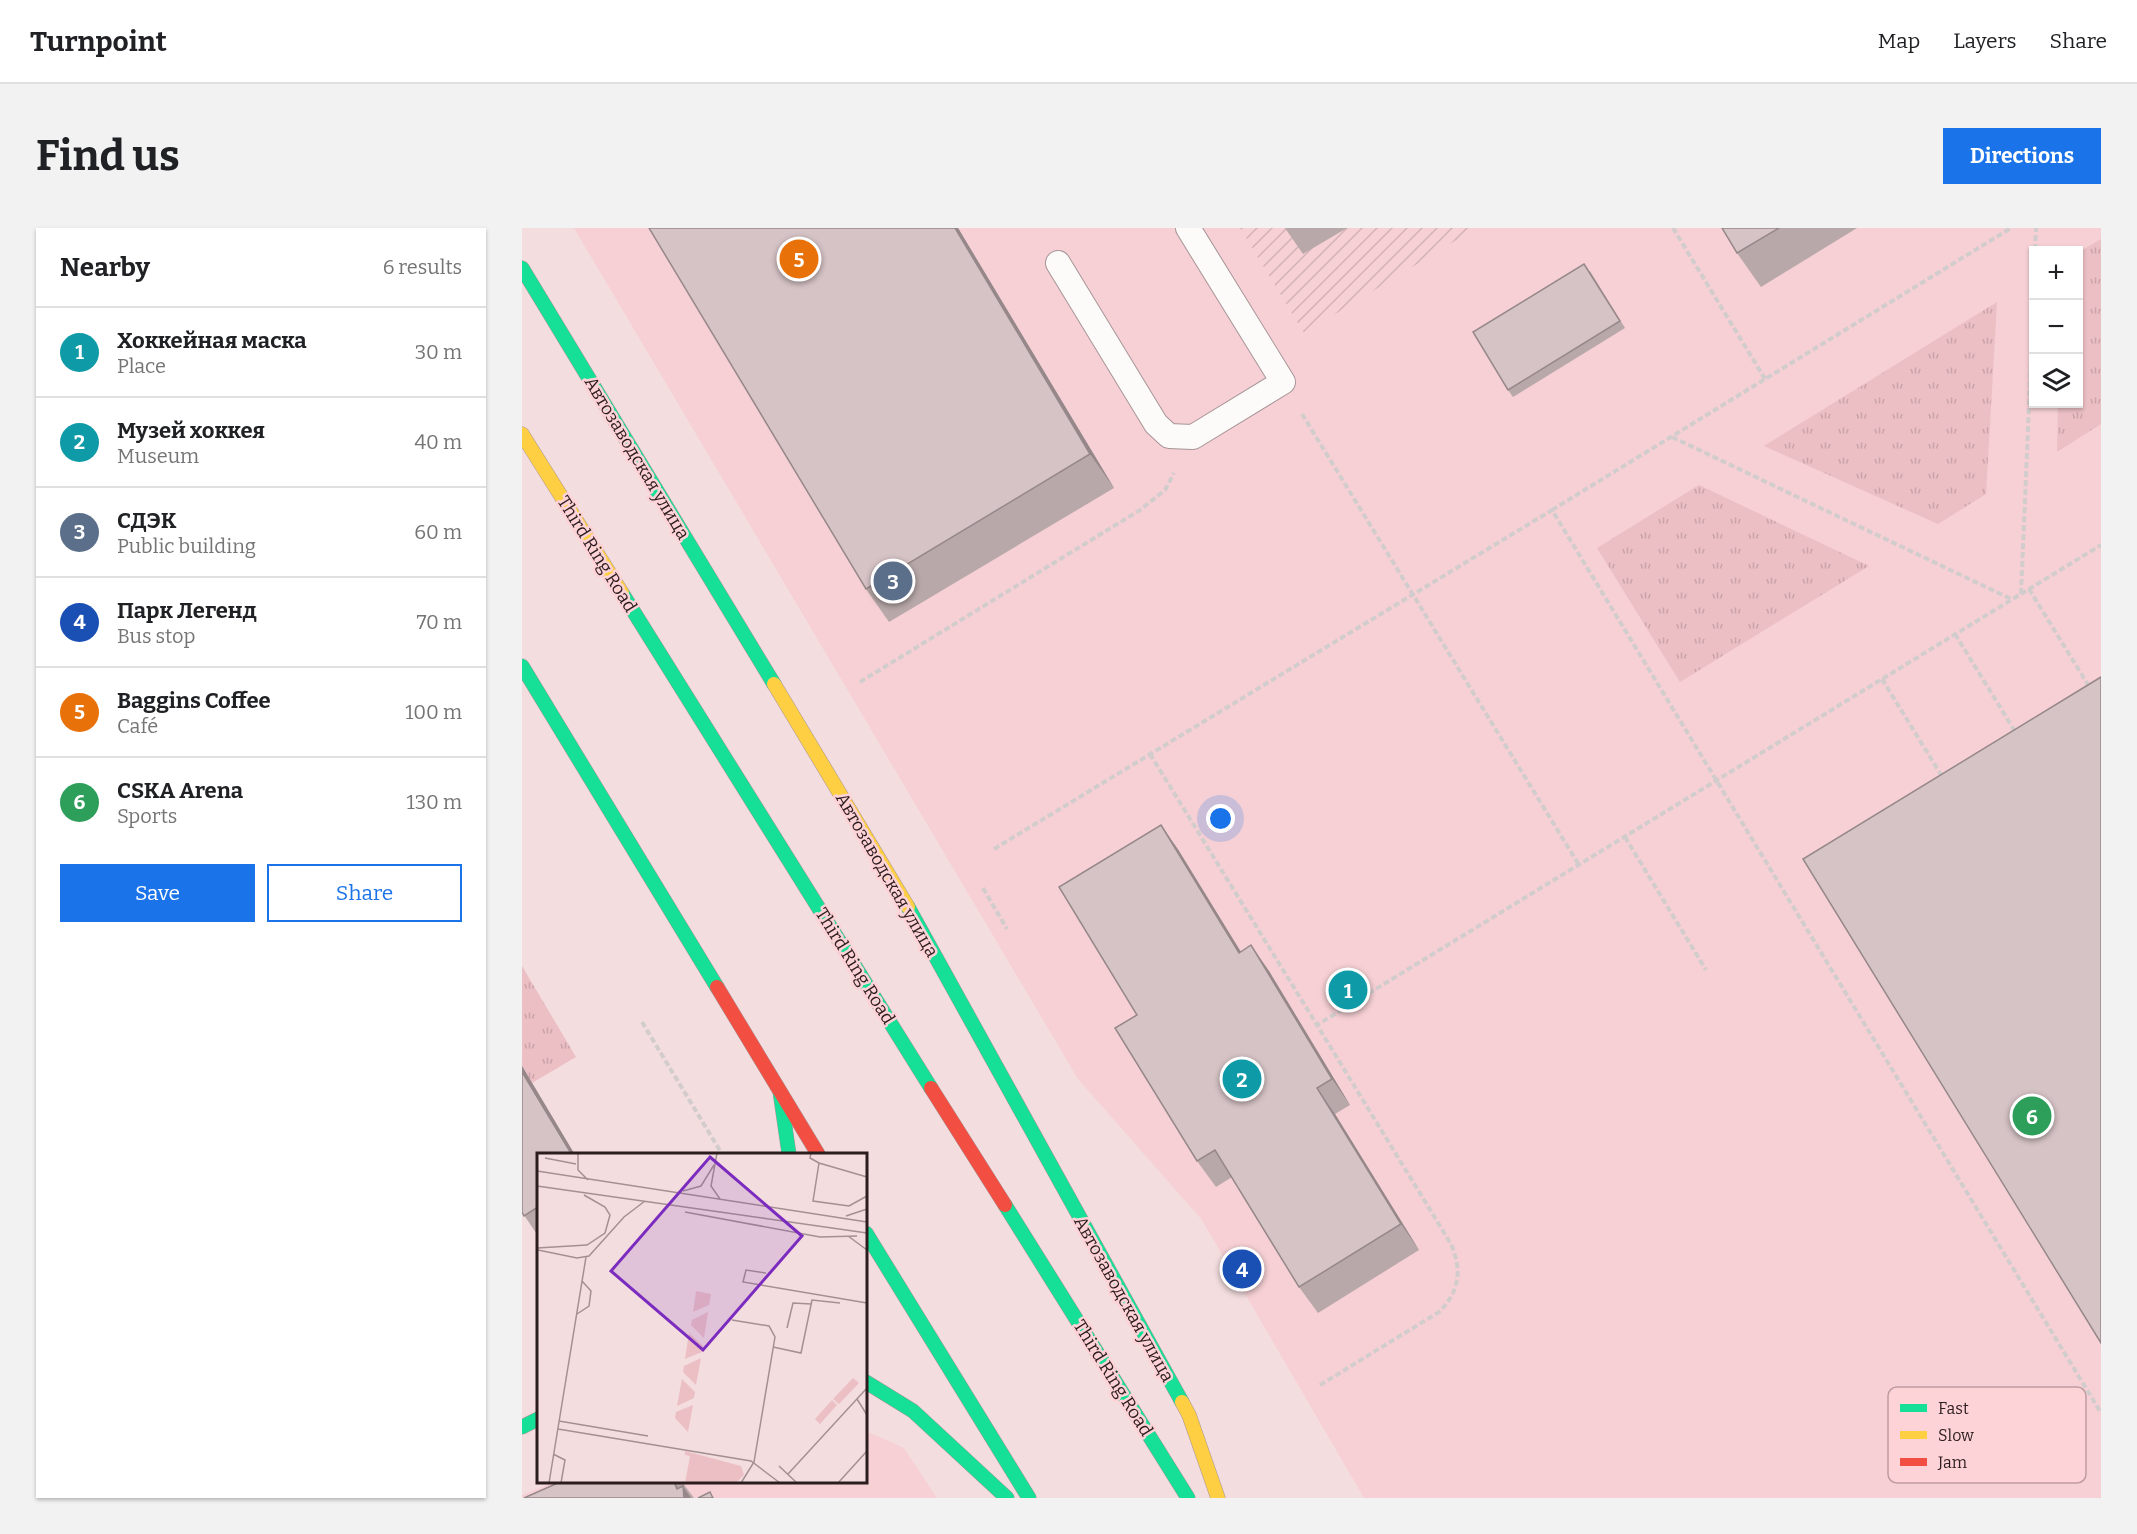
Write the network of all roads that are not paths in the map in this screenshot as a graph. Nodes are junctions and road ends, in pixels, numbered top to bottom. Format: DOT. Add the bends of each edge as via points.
graph roads {
  1 [pos="1188,228"];
  2 [pos="1058,263"];
  3 [pos="522,268"];
  4 [pos="522,434"];
  5 [pos="522,666"];
  6 [pos="780,1092"];
  7 [pos="789,1153"];
  8 [pos="817,1153"];
  9 [pos="867,1235"];
  10 [pos="867,1383"];
  11 [pos="537,1420"];
  12 [pos="522,1427"];
  13 [pos="1007,1498"];
  14 [pos="1029,1498"];
  15 [pos="1188,1498"];
  16 [pos="1218,1498"];
  1 -- 2 [label="lane" via="1283,382 1193,437 1169,436 1156,424"];
  3 -- 16 [label="main road, Автозаводская улица" via="897,888 1189,1415"];
  4 -- 15 [label="main road, Third Ring Road"];
  5 -- 6 [label="main road"];
  6 -- 7 [label="main road"];
  6 -- 8 [label="main road"];
  9 -- 14 [label="main road"];
  10 -- 13 [label="main road" via="913,1412"];
  11 -- 12 [label="main road"];
}
